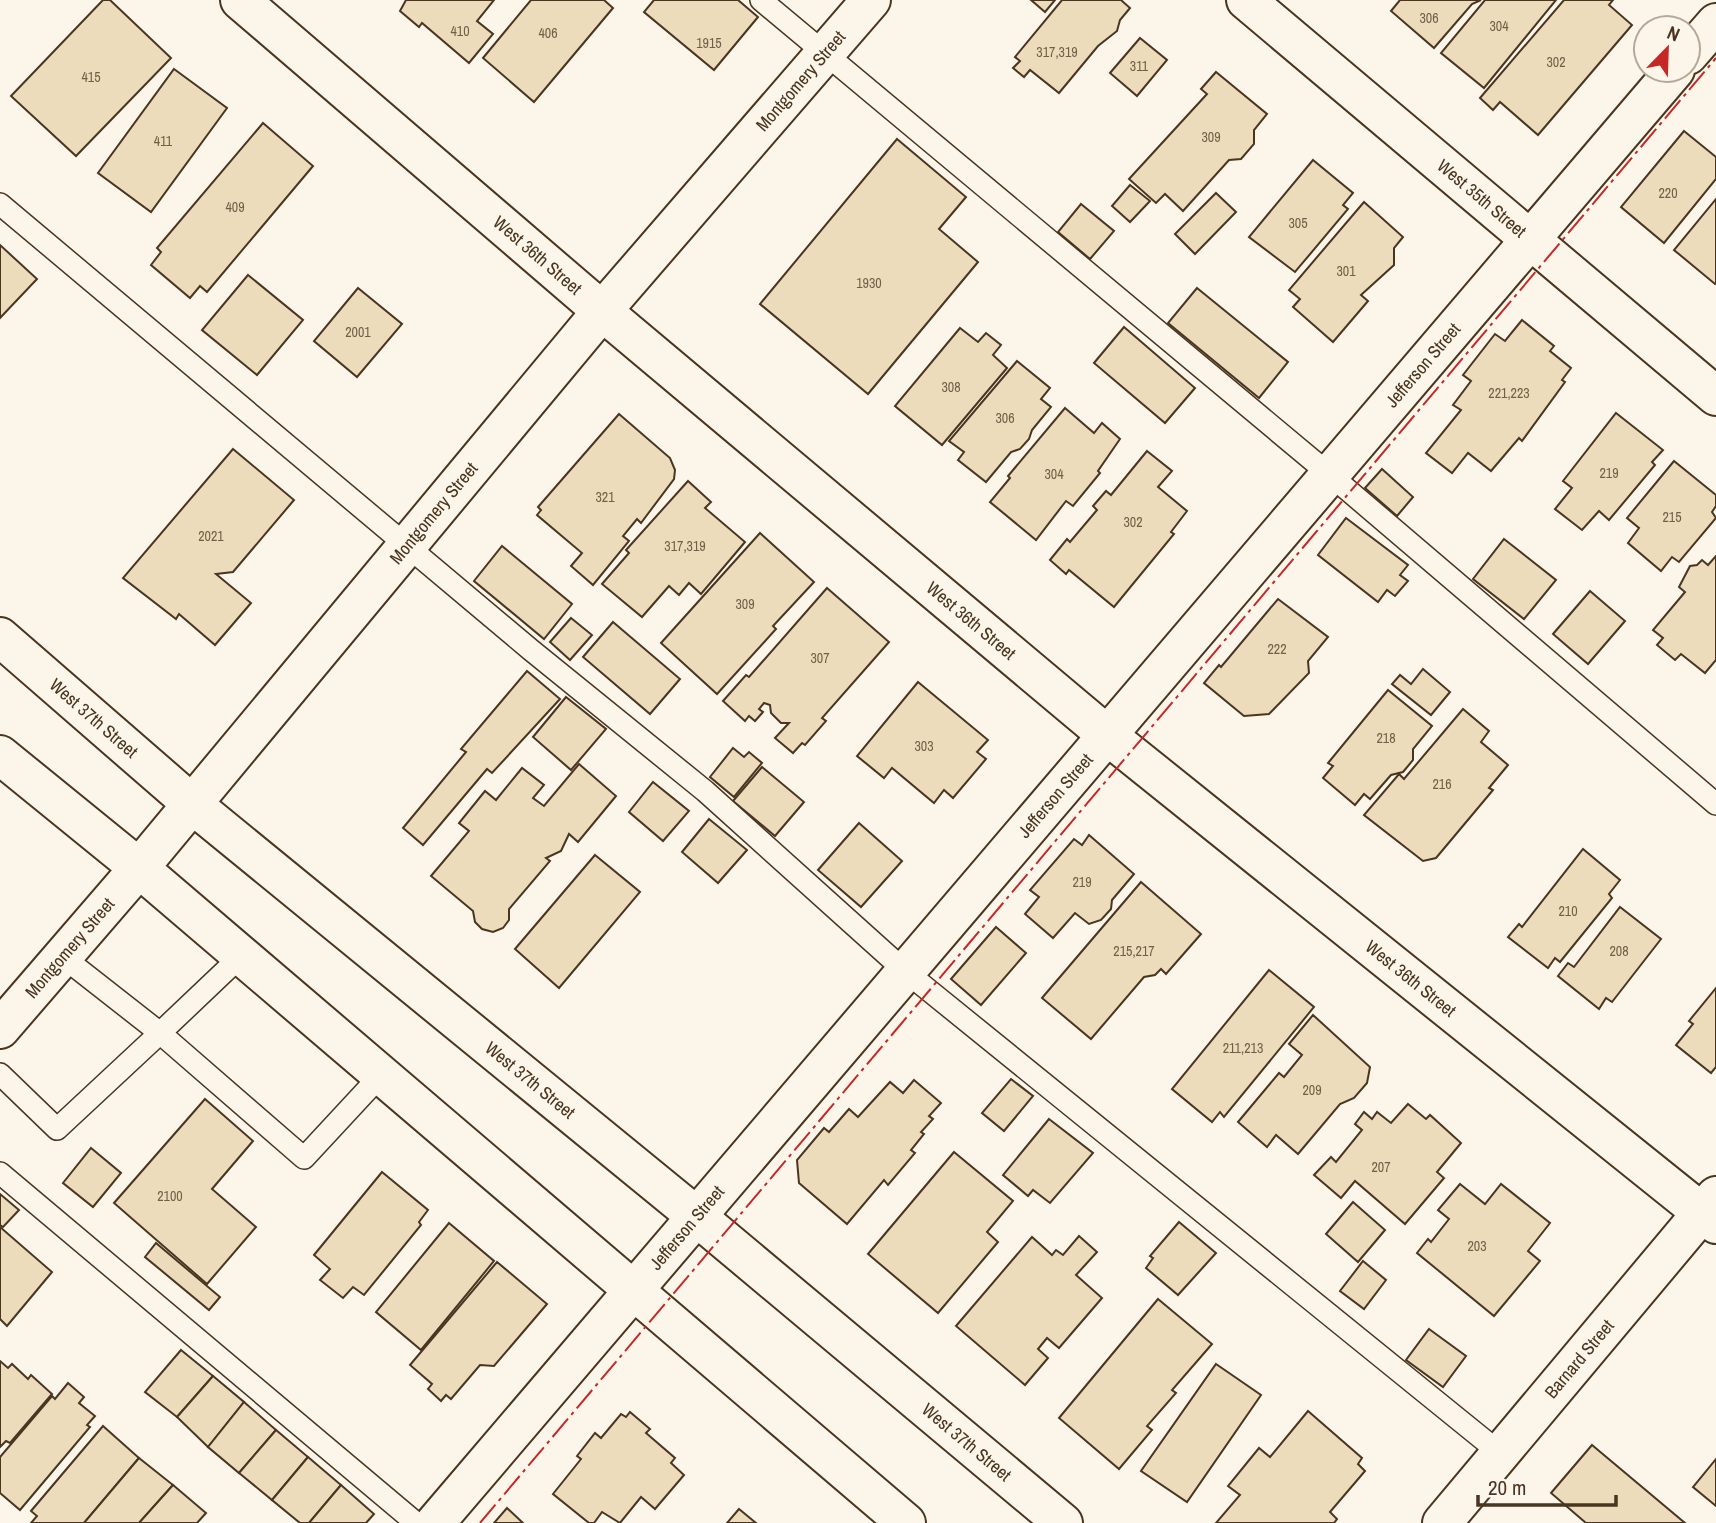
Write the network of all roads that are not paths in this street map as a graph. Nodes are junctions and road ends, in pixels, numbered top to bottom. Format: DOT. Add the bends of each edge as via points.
graph roads {
  1 [pos="240,0"];
  2 [pos="761,0"];
  3 [pos="871,0"];
  4 [pos="1246,0"];
  5 [pos="1716,23"];
  6 [pos="1702,39"];
  7 [pos="826,52"];
  8 [pos="1663,84"];
  9 [pos="0,204"];
  10 [pos="1530,236"];
  11 [pos="602,311"];
  12 [pos="1716,396"];
  13 [pos="1329,474"];
  14 [pos="408,546"];
  15 [pos="0,637"];
  16 [pos="1107,735"];
  17 [pos="0,755"];
  18 [pos="192,804"];
  19 [pos="1716,804"];
  20 [pos="139,868"];
  21 [pos="241,956"];
  22 [pos="64,957"];
  23 [pos="905,971"];
  24 [pos="0,1028"];
  25 [pos="160,1033"];
  26 [pos="0,1074"];
  27 [pos="381,1075"];
  28 [pos="0,1173"];
  29 [pos="1711,1211"];
  30 [pos="696,1216"];
  31 [pos="632,1290"];
  32 [pos="1500,1453"];
  33 [pos="416,1523"];
  34 [pos="435,1523"];
  35 [pos="906,1523"];
  36 [pos="1063,1523"];
  37 [pos="1443,1523"];
  1 -- 11 [label="street, West 36th Street"];
  2 -- 7 [label="lane"];
  3 -- 7 [label="street, Montgomery Street"];
  4 -- 10 [label="street, West 35th Street"];
  5 -- 6 [label="street"];
  7 -- 11 [label="street, Montgomery Street"];
  7 -- 13 [label="lane"];
  8 -- 10 [label="street, Jefferson Street"];
  9 -- 14 [label="lane"];
  10 -- 12 [label="street, West 35th Street"];
  10 -- 13 [label="street, Jefferson Street"];
  11 -- 14 [label="street, Montgomery Street"];
  11 -- 16 [label="street, West 36th Street"];
  13 -- 16 [label="street, Jefferson Street"];
  13 -- 19 [label="lane"];
  14 -- 18 [label="street, Montgomery Street"];
  14 -- 23 [label="lane" via="705,791"];
  15 -- 18 [label="street, West 37th Street"];
  16 -- 23 [label="street, Jefferson Street"];
  16 -- 29 [label="street, West 36th Street"];
  17 -- 20 [label="street"];
  18 -- 20 [label="street, Montgomery Street"];
  18 -- 30 [label="street, West 37th Street"];
  20 -- 21 [label="street"];
  20 -- 22 [label="street, Montgomery Street"];
  21 -- 25 [label="lane"];
  21 -- 27 [label="street"];
  22 -- 24 [label="street, Montgomery Street"];
  22 -- 25 [label="lane"];
  23 -- 30 [label="street, Jefferson Street"];
  23 -- 32 [label="lane"];
  25 -- 26 [label="lane" via="57,1129"];
  25 -- 27 [label="lane" via="304,1158"];
  27 -- 31 [label="street"];
  28 -- 33 [label="lane"];
  29 -- 32 [label="street, Barnard Street"];
  30 -- 31 [label="street, Jefferson Street"];
  30 -- 36 [label="street, West 37th Street"];
  31 -- 34 [label="street, Jefferson Street"];
  31 -- 35 [label="street"];
  32 -- 37 [label="street, Barnard Street"];
}
